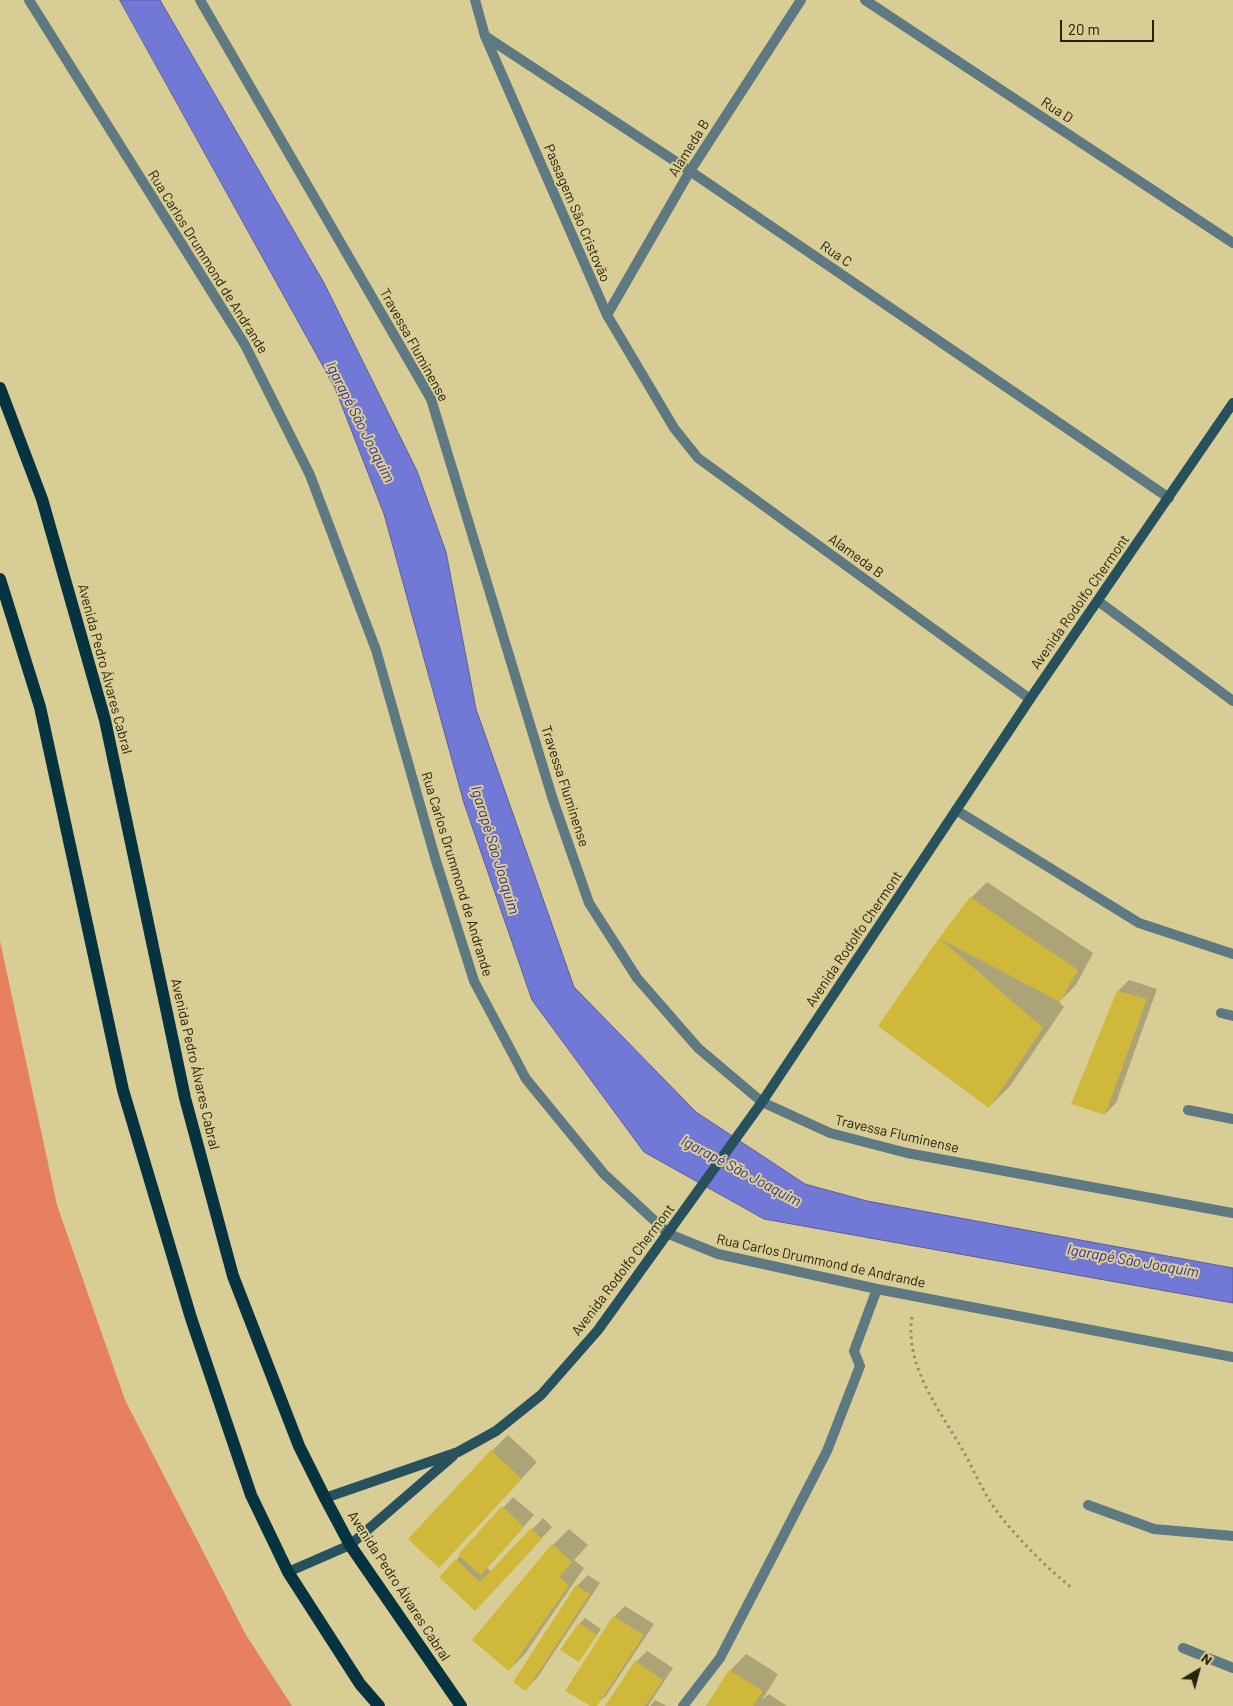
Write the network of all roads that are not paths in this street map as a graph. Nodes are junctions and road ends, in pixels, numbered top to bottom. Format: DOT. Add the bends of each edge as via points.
graph roads {
  1 [pos="29,0"];
  2 [pos="200,0"];
  3 [pos="475,0"];
  4 [pos="801,0"];
  5 [pos="865,0"];
  6 [pos="485,36"];
  7 [pos="690,170"];
  8 [pos="1233,243"];
  9 [pos="607,315"];
  10 [pos="0,388"];
  11 [pos="1232,407"];
  12 [pos="674,428"];
  13 [pos="1169,498"];
  14 [pos="0,579"];
  15 [pos="1098,601"];
  16 [pos="1030,699"];
  17 [pos="1233,701"];
  18 [pos="956,810"];
  19 [pos="1233,954"];
  20 [pos="1221,1013"];
  21 [pos="1233,1016"];
  22 [pos="762,1102"];
  23 [pos="1188,1110"];
  24 [pos="1233,1119"];
  25 [pos="1233,1213"];
  26 [pos="669,1234"];
  27 [pos="877,1289"];
  28 [pos="1233,1357"];
  29 [pos="458,1452"];
  30 [pos="325,1498"];
  31 [pos="1088,1505"];
  32 [pos="1233,1536"];
  33 [pos="350,1545"];
  34 [pos="288,1572"];
  35 [pos="1183,1648"];
  36 [pos="1233,1668"];
  37 [pos="379,1706"];
  38 [pos="462,1706"];
  39 [pos="683,1706"];
  1 -- 26 [label="street, Rua Carlos Drummond de Andrande" via="245,345 310,475 376,650 474,981 526,1079 604,1174"];
  2 -- 22 [label="street, Travessa Fluminense" via="432,399 553,800 589,903 637,978 698,1048"];
  3 -- 6 [label="street, Passagem São Cristovão"];
  4 -- 7 [label="street, Alameda B"];
  5 -- 8 [label="street, Rua D"];
  6 -- 7 [label="street, Rua C"];
  6 -- 9 [label="street, Passagem São Cristovão"];
  7 -- 9 [label="street, Alameda B"];
  7 -- 13 [label="street, Rua C"];
  9 -- 12 [label="street, Passagem São Cristovão"];
  10 -- 30 [label="main road, Avenida Pedro Álvares Cabral" via="42,499 106,720 185,1098 233,1276 299,1446"];
  11 -- 13 [label="main road, Avenida Rodolfo Chermont"];
  12 -- 16 [label="street, Alameda B" via="698,458"];
  13 -- 15 [label="main road, Avenida Rodolfo Chermont"];
  14 -- 34 [label="main road" via="40,707 123,1090 191,1318 251,1495"];
  15 -- 16 [label="main road, Avenida Rodolfo Chermont"];
  15 -- 17 [label="street"];
  16 -- 18 [label="main road, Avenida Rodolfo Chermont"];
  18 -- 19 [label="street" via="1139,924"];
  18 -- 22 [label="main road, Avenida Rodolfo Chermont"];
  20 -- 21 [label="street"];
  22 -- 25 [label="street, Travessa Fluminense" via="830,1133 907,1153"];
  22 -- 26 [label="main road, Avenida Rodolfo Chermont"];
  23 -- 24 [label="street"];
  26 -- 27 [label="street, Rua Carlos Drummond de Andrande" via="718,1254"];
  26 -- 29 [label="main road, Avenida Rodolfo Chermont" via="598,1330 541,1395 496,1431"];
  27 -- 28 [label="street, Rua Carlos Drummond de Andrande"];
  27 -- 39 [label="street" via="854,1351 860,1366 828,1451 720,1658"];
  29 -- 30 [label="main road, Avenida Rodolfo Chermont"];
  29 -- 33 [label="main road, Avenida Rodolfo Chermont"];
  30 -- 33 [label="main road, Avenida Pedro Álvares Cabral"];
  31 -- 32 [label="street" via="1154,1529"];
  33 -- 34 [label="main road, Avenida Rodolfo Chermont"];
  33 -- 38 [label="main road, Avenida Pedro Álvares Cabral"];
  34 -- 37 [label="main road" via="360,1684"];
  35 -- 36 [label="street"];
}
